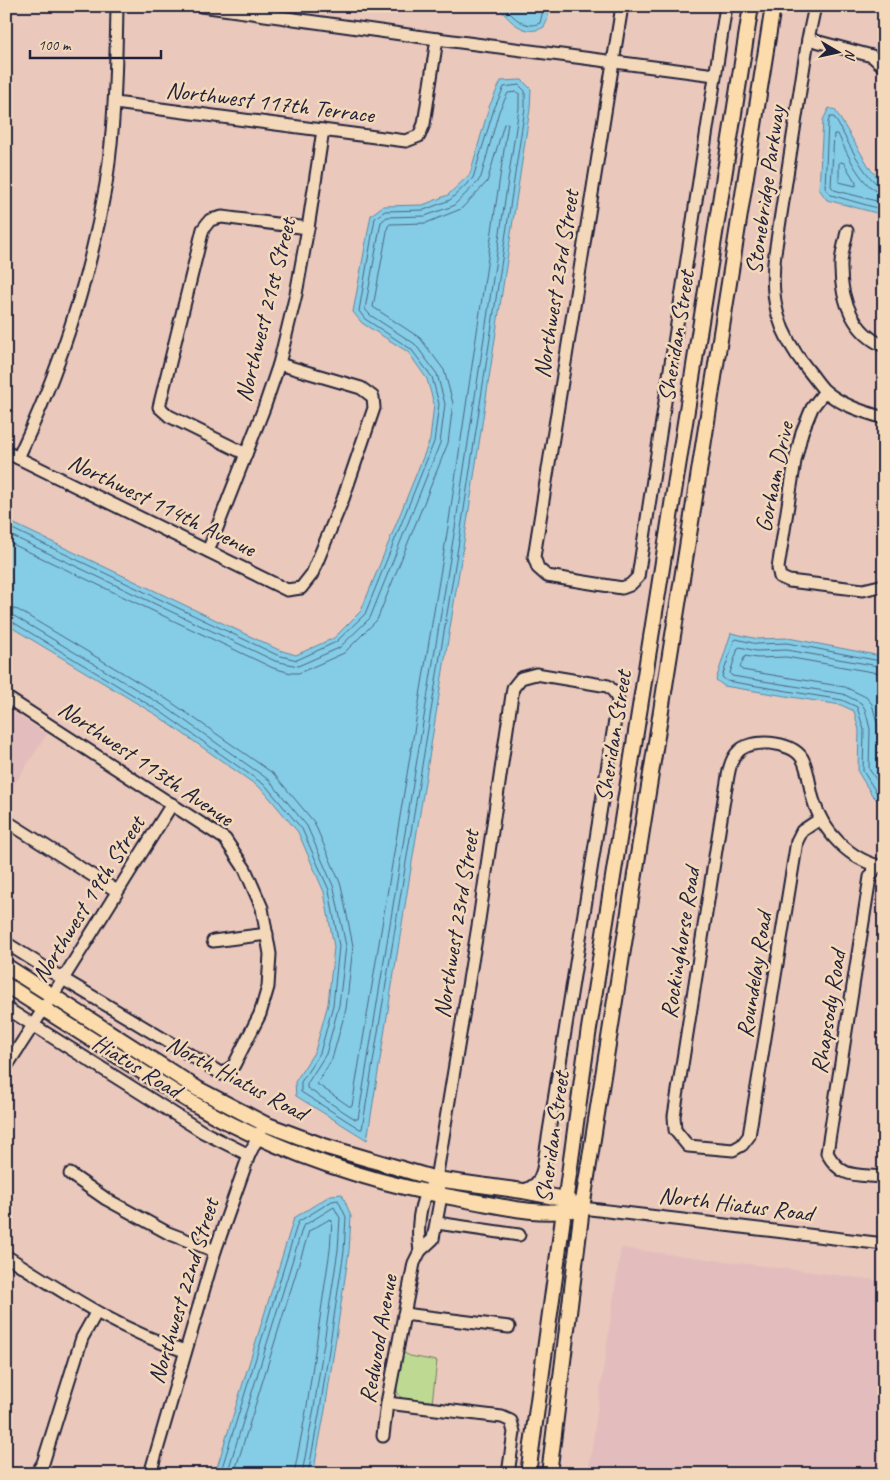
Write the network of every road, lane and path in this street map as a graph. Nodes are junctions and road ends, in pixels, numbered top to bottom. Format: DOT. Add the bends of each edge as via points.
graph roads {
  1 [pos="117,6"];
  2 [pos="201,6"];
  3 [pos="622,6"];
  4 [pos="726,6"];
  5 [pos="751,6"];
  6 [pos="773,6"];
  7 [pos="815,6"];
  8 [pos="437,39"];
  9 [pos="808,39"];
  10 [pos="613,62"];
  11 [pos="884,67"];
  12 [pos="715,75"];
  13 [pos="740,77"];
  14 [pos="761,81"];
  15 [pos="115,103"];
  16 [pos="323,130"];
  17 [pos="308,228"];
  18 [pos="847,231"];
  19 [pos="884,346"];
  20 [pos="279,364"];
  21 [pos="825,391"];
  22 [pos="884,418"];
  23 [pos="6,452"];
  24 [pos="246,454"];
  25 [pos="18,458"];
  26 [pos="208,551"];
  27 [pos="638,577"];
  28 [pos="884,585"];
  29 [pos="521,678"];
  30 [pos="6,697"];
  31 [pos="172,804"];
  32 [pos="820,820"];
  33 [pos="6,821"];
  34 [pos="880,866"];
  35 [pos="117,891"];
  36 [pos="267,934"];
  37 [pos="213,941"];
  38 [pos="6,943"];
  39 [pos="6,966"];
  40 [pos="63,979"];
  41 [pos="6,985"];
  42 [pos="52,996"];
  43 [pos="6,1008"];
  44 [pos="44,1009"];
  45 [pos="33,1025"];
  46 [pos="6,1067"];
  47 [pos="265,1124"];
  48 [pos="258,1137"];
  49 [pos="742,1145"];
  50 [pos="249,1155"];
  51 [pos="70,1174"];
  52 [pos="884,1177"];
  53 [pos="436,1179"];
  54 [pos="523,1191"];
  55 [pos="425,1193"];
  56 [pos="440,1196"];
  57 [pos="565,1205"];
  58 [pos="582,1208"];
  59 [pos="437,1223"];
  60 [pos="519,1235"];
  61 [pos="884,1244"];
  62 [pos="214,1251"];
  63 [pos="420,1251"];
  64 [pos="6,1256"];
  65 [pos="96,1313"];
  66 [pos="404,1314"];
  67 [pos="509,1327"];
  68 [pos="185,1351"];
  69 [pos="387,1403"];
  70 [pos="383,1436"];
  71 [pos="37,1473"];
  72 [pos="150,1474"];
  73 [pos="508,1474"];
  74 [pos="528,1474"];
  75 [pos="549,1474"];
  1 -- 15 [label="street"];
  2 -- 8 [label="street"];
  3 -- 10 [label="street, Northwest 23rd Street"];
  4 -- 12 [label="street, Sheridan Street"];
  5 -- 13 [label="main road, Sheridan Street"];
  6 -- 14 [label="main road, Sheridan Street"];
  7 -- 9 [label="street, Stonebridge Parkway"];
  8 -- 10 [label="street"];
  8 -- 16 [label="street, Northwest 117th Terrace" via="424,124 419,136 406,140"];
  9 -- 11 [label="street" via="872,56"];
  9 -- 21 [label="street, Stonebridge Parkway" via="772,276 775,306 784,332 797,356"];
  10 -- 12 [label="street"];
  10 -- 27 [label="street, Northwest 23rd Street" via="534,557 538,568 547,576 622,588"];
  12 -- 27 [label="street, Sheridan Street"];
  13 -- 14 [label="main road"];
  13 -- 57 [label="main road, Sheridan Street" via="588,1035"];
  14 -- 58 [label="main road, Sheridan Street"];
  15 -- 16 [label="street, Northwest 117th Terrace"];
  15 -- 25 [label="street" via="106,183 80,297 39,414"];
  16 -- 17 [label="street, Northwest 21st Street"];
  17 -- 20 [label="street, Northwest 21st Street"];
  17 -- 24 [label="street" via="222,217 210,220 203,229 160,407 169,416"];
  18 -- 19 [label="street" via="840,268 844,299 852,319 871,341"];
  20 -- 24 [label="street, Northwest 21st Street"];
  20 -- 26 [label="street, Northwest 114th Avenue" via="361,388 373,396 374,408 343,499 312,574 301,588 287,590"];
  21 -- 22 [label="street, Stonebridge Parkway" via="849,406"];
  21 -- 28 [label="street, Gorham Drive" via="812,408 802,432 778,568 780,577 789,581 863,590"];
  23 -- 25 [label="street, Northwest 114th Avenue"];
  24 -- 26 [label="street, Northwest 21st Street"];
  25 -- 26 [label="street, Northwest 114th Avenue"];
  29 -- 53 [label="street, Northwest 23rd Street" via="513,688"];
  29 -- 54 [label="street, Sheridan Street" via="536,674 608,686 618,701 543,1169 535,1186"];
  30 -- 31 [label="street, Northwest 113th Avenue"];
  31 -- 35 [label="street, Northwest 19th Street"];
  31 -- 36 [label="street, Northwest 113th Avenue" via="225,839 245,868 262,908"];
  32 -- 34 [label="street" via="839,844"];
  32 -- 49 [label="street, Roundelay Road" via="802,831 797,841 749,1136"];
  32 -- 49 [label="street, Rockinghorse Road" via="802,757 781,745 760,743 744,746 736,754 730,764 725,793 674,1116 675,1130 688,1146 733,1150"];
  33 -- 35 [label="street"];
  34 -- 52 [label="street, Rhapsody Road" via="870,877 827,1153 833,1164 844,1173"];
  35 -- 40 [label="street, Northwest 19th Street"];
  36 -- 37 [label="street"];
  36 -- 40 [label="street" via="270,954 268,988 260,1014 234,1065 222,1074"];
  38 -- 40 [label="street"];
  39 -- 42 [label="main road, North Hiatus Road"];
  40 -- 42 [label="street, Northwest 19th Street"];
  41 -- 44 [label="main road, North Hiatus Road"];
  42 -- 44 [label="street, Northwest 19th Street"];
  42 -- 47 [label="main road, North Hiatus Road" via="198,1088"];
  43 -- 45 [label="street, Hiatus Road"];
  44 -- 45 [label="street, Northwest 19th Street"];
  44 -- 48 [label="main road, North Hiatus Road" via="185,1100"];
  45 -- 46 [label="street, Northwest 19th Street"];
  45 -- 50 [label="street, Hiatus Road" via="203,1132"];
  47 -- 48 [label="street, Northwest 22nd Street"];
  47 -- 53 [label="main road, North Hiatus Road" via="324,1146"];
  48 -- 50 [label="street, Northwest 22nd Street"];
  48 -- 55 [label="main road, North Hiatus Road" via="371,1180"];
  50 -- 62 [label="street, Northwest 22nd Street"];
  51 -- 62 [label="street" via="106,1199 168,1233"];
  53 -- 54 [label="main road, North Hiatus Road"];
  53 -- 55 [label="street, Redwood Avenue"];
  53 -- 56 [label="street, Redwood Avenue"];
  54 -- 57 [label="main road, North Hiatus Road"];
  55 -- 56 [label="main road, North Hiatus Road"];
  55 -- 63 [label="street, Redwood Avenue" via="418,1233"];
  56 -- 57 [label="main road, North Hiatus Road" via="542,1212"];
  56 -- 59 [label="street, Redwood Avenue"];
  57 -- 58 [label="main road, North Hiatus Road"];
  57 -- 74 [label="main road, Sheridan Street"];
  58 -- 61 [label="street, North Hiatus Road"];
  58 -- 75 [label="main road, Sheridan Street"];
  59 -- 60 [label="street"];
  59 -- 63 [label="street, Redwood Avenue" via="433,1239"];
  62 -- 68 [label="street, Northwest 22nd Street"];
  63 -- 66 [label="street, Redwood Avenue" via="414,1263"];
  64 -- 65 [label="street"];
  65 -- 68 [label="street" via="154,1342"];
  65 -- 71 [label="street" via="82,1338"];
  66 -- 67 [label="street"];
  66 -- 69 [label="street, Redwood Avenue"];
  68 -- 72 [label="street, Northwest 22nd Street"];
  69 -- 70 [label="street, Redwood Avenue"];
  69 -- 73 [label="street" via="502,1417 511,1421 514,1432"];
}
